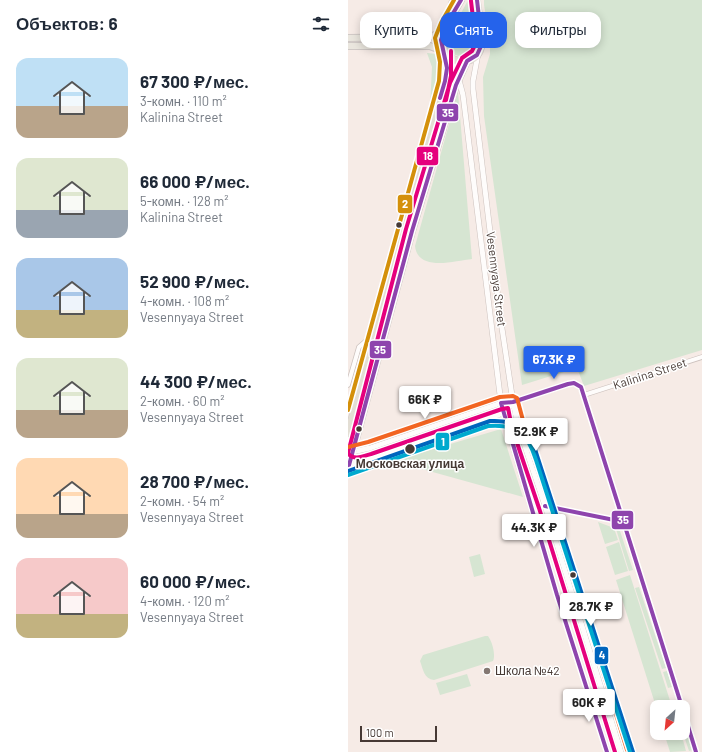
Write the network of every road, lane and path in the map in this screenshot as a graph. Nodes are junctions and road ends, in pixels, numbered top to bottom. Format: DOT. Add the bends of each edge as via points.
graph roads {
  1 [pos="452,0"];
  2 [pos="461,0"];
  3 [pos="477,0"];
  4 [pos="449,12"];
  5 [pos="454,12"];
  6 [pos="478,12"];
  7 [pos="440,32"];
  8 [pos="348,38"];
  9 [pos="348,46"];
  10 [pos="443,48"];
  11 [pos="480,48"];
  12 [pos="478,54"];
  13 [pos="447,55"];
  14 [pos="467,61"];
  15 [pos="458,80"];
  16 [pos="373,339"];
  17 [pos="702,357"];
  18 [pos="348,385"];
  19 [pos="513,402"];
  20 [pos="502,403"];
  21 [pos="504,413"];
  22 [pos="348,433"];
  23 [pos="351,453"];
  24 [pos="348,466"];
  25 [pos="608,752"];
  26 [pos="621,752"];
  1 -- 4 [label="street"];
  2 -- 5 [label="highway"];
  3 -- 6 [label="highway"];
  7 -- 8 [label="main road" via="429,37"];
  9 -- 13 [label="main road" via="430,46"];
  10 -- 13 [label="highway"];
  11 -- 12 [label="highway"];
  12 -- 14 [label="highway"];
  12 -- 19 [label="street, Vesennyaya Street" via="473,90 497,294"];
  13 -- 14 [label="highway" via="461,62"];
  13 -- 15 [label="street, Vesennyaya Street"];
  13 -- 16 [label="highway" via="445,82"];
  14 -- 15 [label="highway"];
  15 -- 20 [label="street, Vesennyaya Street" via="463,97"];
  15 -- 23 [label="highway" via="412,231"];
  16 -- 18 [label="street" via="359,347"];
  16 -- 22 [label="highway"];
  17 -- 19 [label="street, Kalinina Street" via="584,395 581,386 574,383"];
  19 -- 20 [label="street, Kalinina Street"];
  19 -- 21 [label="street"];
  19 -- 26 [label="street, Vesennyaya Street" via="518,426"];
  20 -- 21 [label="street, Vesennyaya Street"];
  20 -- 23 [label="street, Kalinina Street"];
  21 -- 24 [label="street"];
  21 -- 25 [label="street, Vesennyaya Street" via="557,595"];
  23 -- 24 [label="highway"];
}
